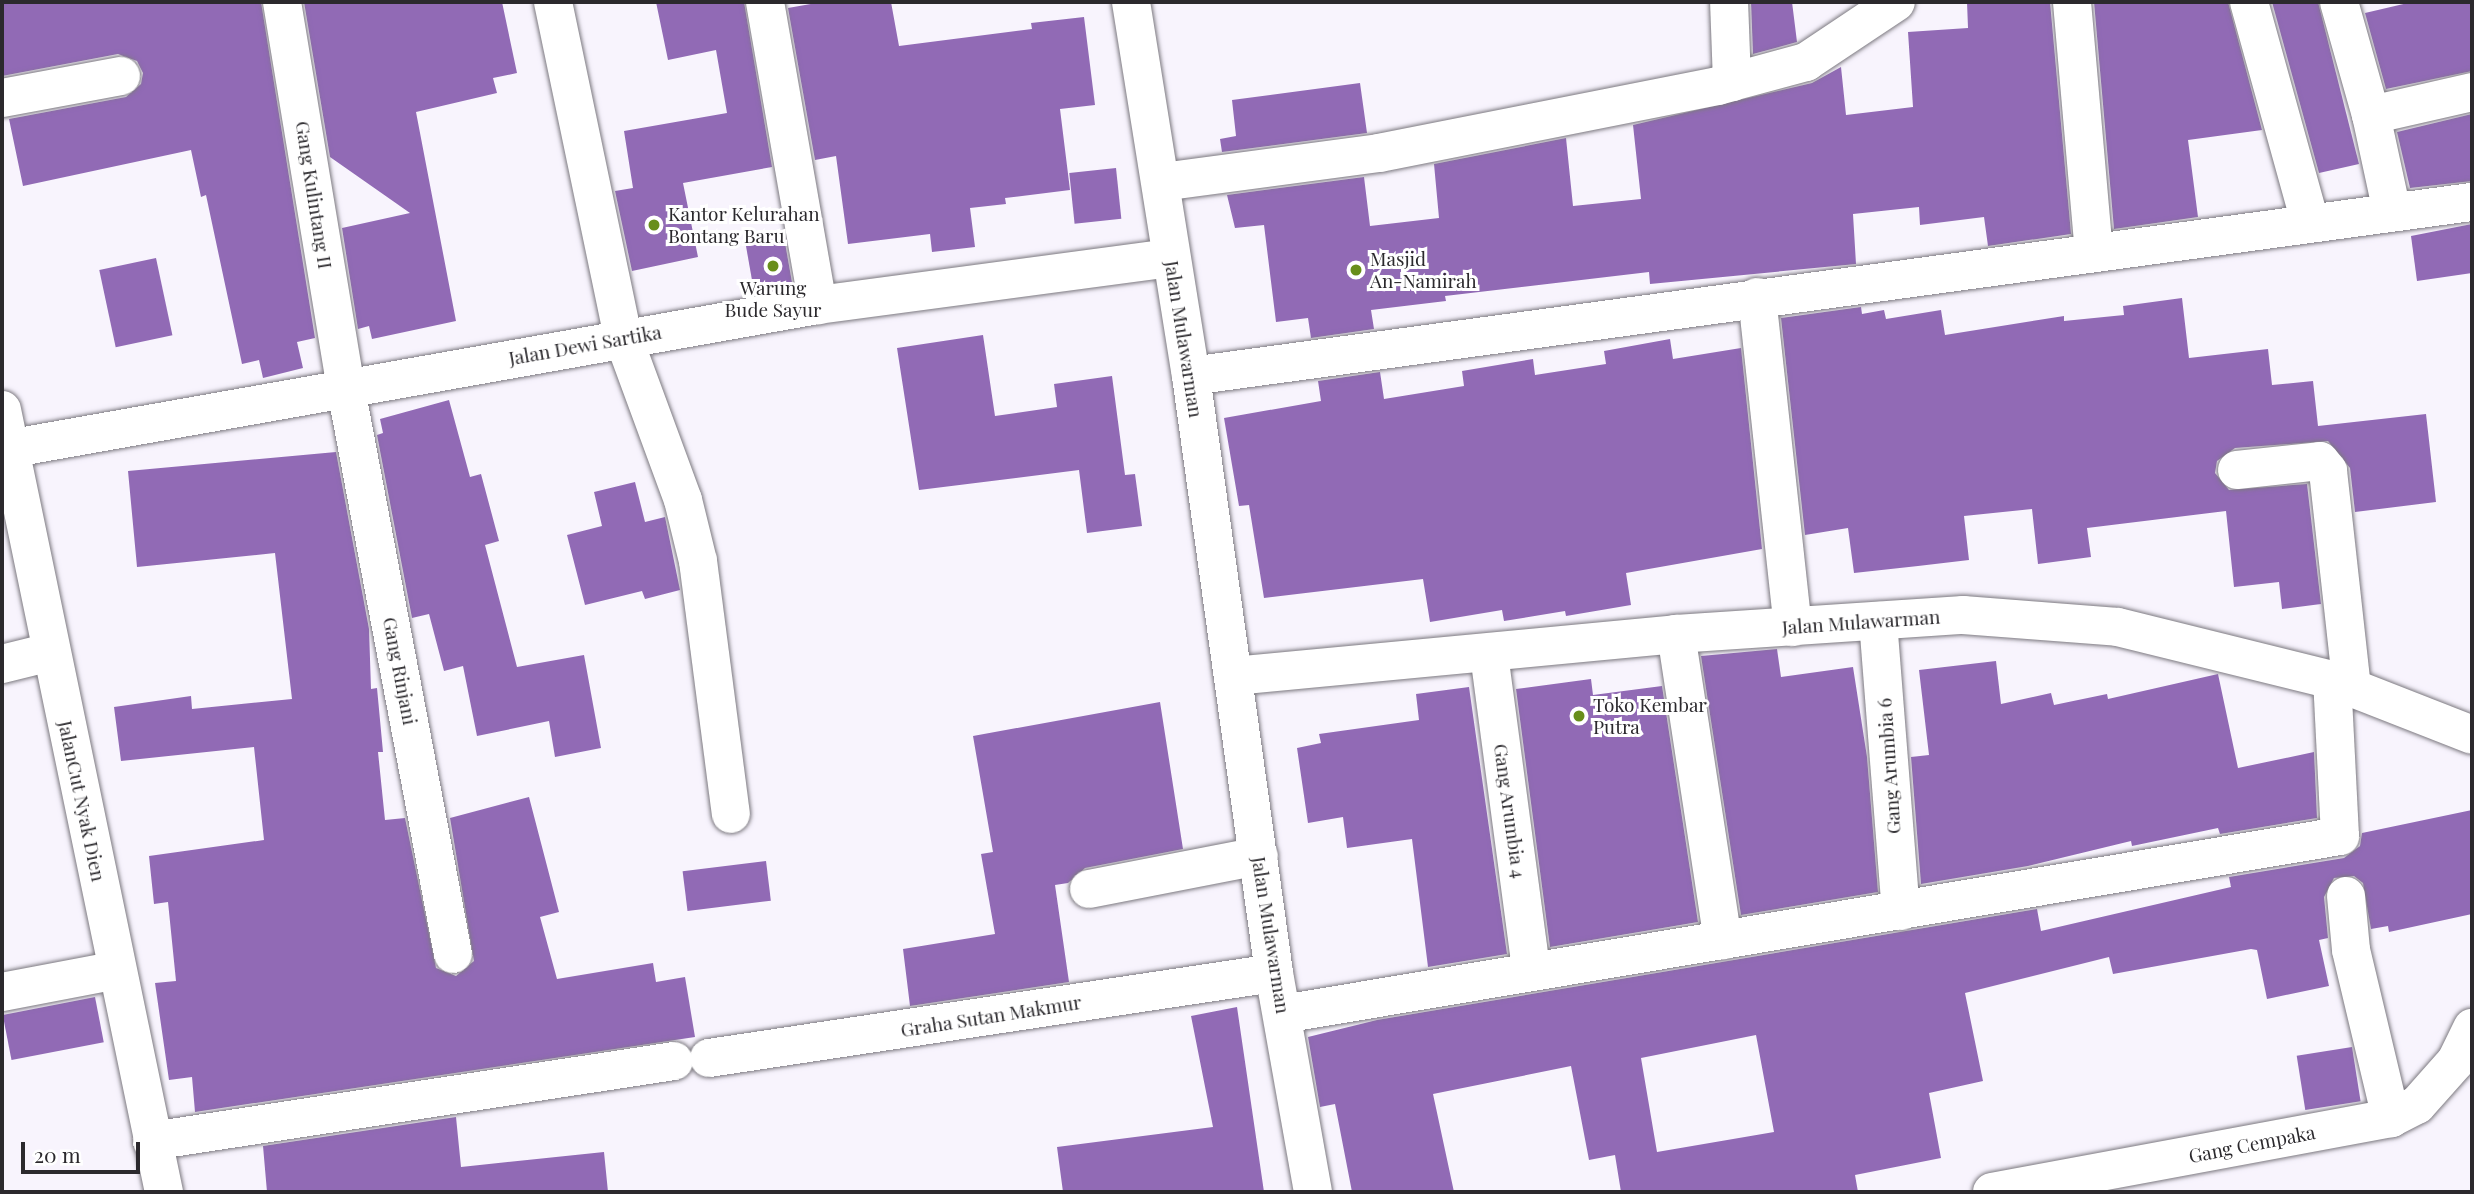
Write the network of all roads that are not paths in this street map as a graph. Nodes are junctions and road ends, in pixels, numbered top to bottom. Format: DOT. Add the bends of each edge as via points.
graph roads {
  1 [pos="282,2"];
  2 [pos="553,2"];
  3 [pos="765,2"];
  4 [pos="1131,2"];
  5 [pos="1729,2"];
  6 [pos="1896,2"];
  7 [pos="2072,2"];
  8 [pos="2249,2"];
  9 [pos="2339,2"];
  10 [pos="121,76"];
  11 [pos="1732,82"];
  12 [pos="2472,92"];
  13 [pos="2,99"];
  14 [pos="2371,115"];
  15 [pos="1162,182"];
  16 [pos="2472,202"];
  17 [pos="2392,212"];
  18 [pos="2311,222"];
  19 [pos="2094,251"];
  20 [pos="1171,258"];
  21 [pos="1757,297"];
  22 [pos="818,305"];
  23 [pos="623,337"];
  24 [pos="1191,376"];
  25 [pos="346,388"];
  26 [pos="2,410"];
  27 [pos="6,450"];
  28 [pos="2236,470"];
  29 [pos="1878,621"];
  30 [pos="1793,627"];
  31 [pos="1676,634"];
  32 [pos="51,652"];
  33 [pos="1489,654"];
  34 [pos="2,664"];
  35 [pos="1234,676"];
  36 [pos="2342,684"];
  37 [pos="2472,735"];
  38 [pos="731,814"];
  39 [pos="1259,856"];
  40 [pos="1089,889"];
  41 [pos="2346,896"];
  42 [pos="1901,911"];
  43 [pos="1723,940"];
  44 [pos="453,954"];
  45 [pos="1531,969"];
  46 [pos="117,970"];
  47 [pos="1274,973"];
  48 [pos="2,992"];
  49 [pos="1283,1014"];
  50 [pos="2472,1028"];
  51 [pos="2391,1118"];
  52 [pos="152,1141"];
  53 [pos="164,1192"];
  54 [pos="1312,1192"];
  55 [pos="1992,1192"];
  1 -- 25 [label="street, Gang Kulintang II"];
  2 -- 23 [label="street"];
  3 -- 22 [label="street"];
  4 -- 15 [label="street, Jalan Mulawarman"];
  5 -- 11 [label="street"];
  6 -- 11 [label="street" via="1806,62"];
  7 -- 19 [label="street"];
  8 -- 18 [label="street"];
  9 -- 14 [label="street"];
  10 -- 13 [label="street"];
  11 -- 15 [label="street" via="1379,153"];
  12 -- 14 [label="street"];
  14 -- 17 [label="street"];
  15 -- 20 [label="street, Jalan Mulawarman"];
  16 -- 17 [label="street"];
  17 -- 18 [label="street"];
  18 -- 19 [label="street"];
  19 -- 21 [label="street"];
  20 -- 22 [label="street, Jalan Dewi Sartika"];
  20 -- 24 [label="street, Jalan Mulawarman"];
  21 -- 24 [label="street"];
  21 -- 30 [label="street"];
  22 -- 23 [label="street, Jalan Dewi Sartika"];
  23 -- 25 [label="street, Jalan Dewi Sartika"];
  23 -- 38 [label="street" via="683,500 698,561"];
  24 -- 35 [label="street, Jalan Mulawarman"];
  25 -- 27 [label="street, Jalan Dewi Sartika"];
  25 -- 44 [label="street, Gang Rinjani"];
  26 -- 27 [label="street, JalanCut Nyak Dien"];
  27 -- 32 [label="street, JalanCut Nyak Dien"];
  28 -- 36 [label="street" via="2320,461 2328,471"];
  29 -- 30 [label="street, Jalan Mulawarman"];
  29 -- 36 [label="street, Jalan Mulawarman" via="1963,615 2118,627"];
  29 -- 42 [label="street, Gang Arumbia 6"];
  30 -- 31 [label="street, Jalan Mulawarman"];
  31 -- 33 [label="street, Jalan Mulawarman"];
  31 -- 43 [label="street"];
  32 -- 34 [label="street"];
  32 -- 46 [label="street, JalanCut Nyak Dien"];
  33 -- 35 [label="street, Jalan Mulawarman"];
  33 -- 45 [label="street, Gang Arumbia 4"];
  35 -- 39 [label="street, Jalan Mulawarman"];
  36 -- 37 [label="street, Jalan Mulawarman"];
  36 -- 42 [label="street" via="2340,836"];
  39 -- 40 [label="street"];
  39 -- 47 [label="street, Jalan Mulawarman"];
  41 -- 51 [label="street" via="2351,950"];
  42 -- 43 [label="street"];
  43 -- 45 [label="street"];
  45 -- 49 [label="street"];
  46 -- 48 [label="street"];
  46 -- 52 [label="street, JalanCut Nyak Dien"];
  47 -- 49 [label="street, Jalan Mulawarman"];
  47 -- 52 [label="street, Graha Sutan Makmur"];
  49 -- 54 [label="street, Jalan Mulawarman"];
  50 -- 51 [label="street, Gang Cempaka" via="2456,1061 2417,1105"];
  51 -- 55 [label="street, Gang Cempaka"];
  52 -- 53 [label="street, JalanCut Nyak Dien"];
}
